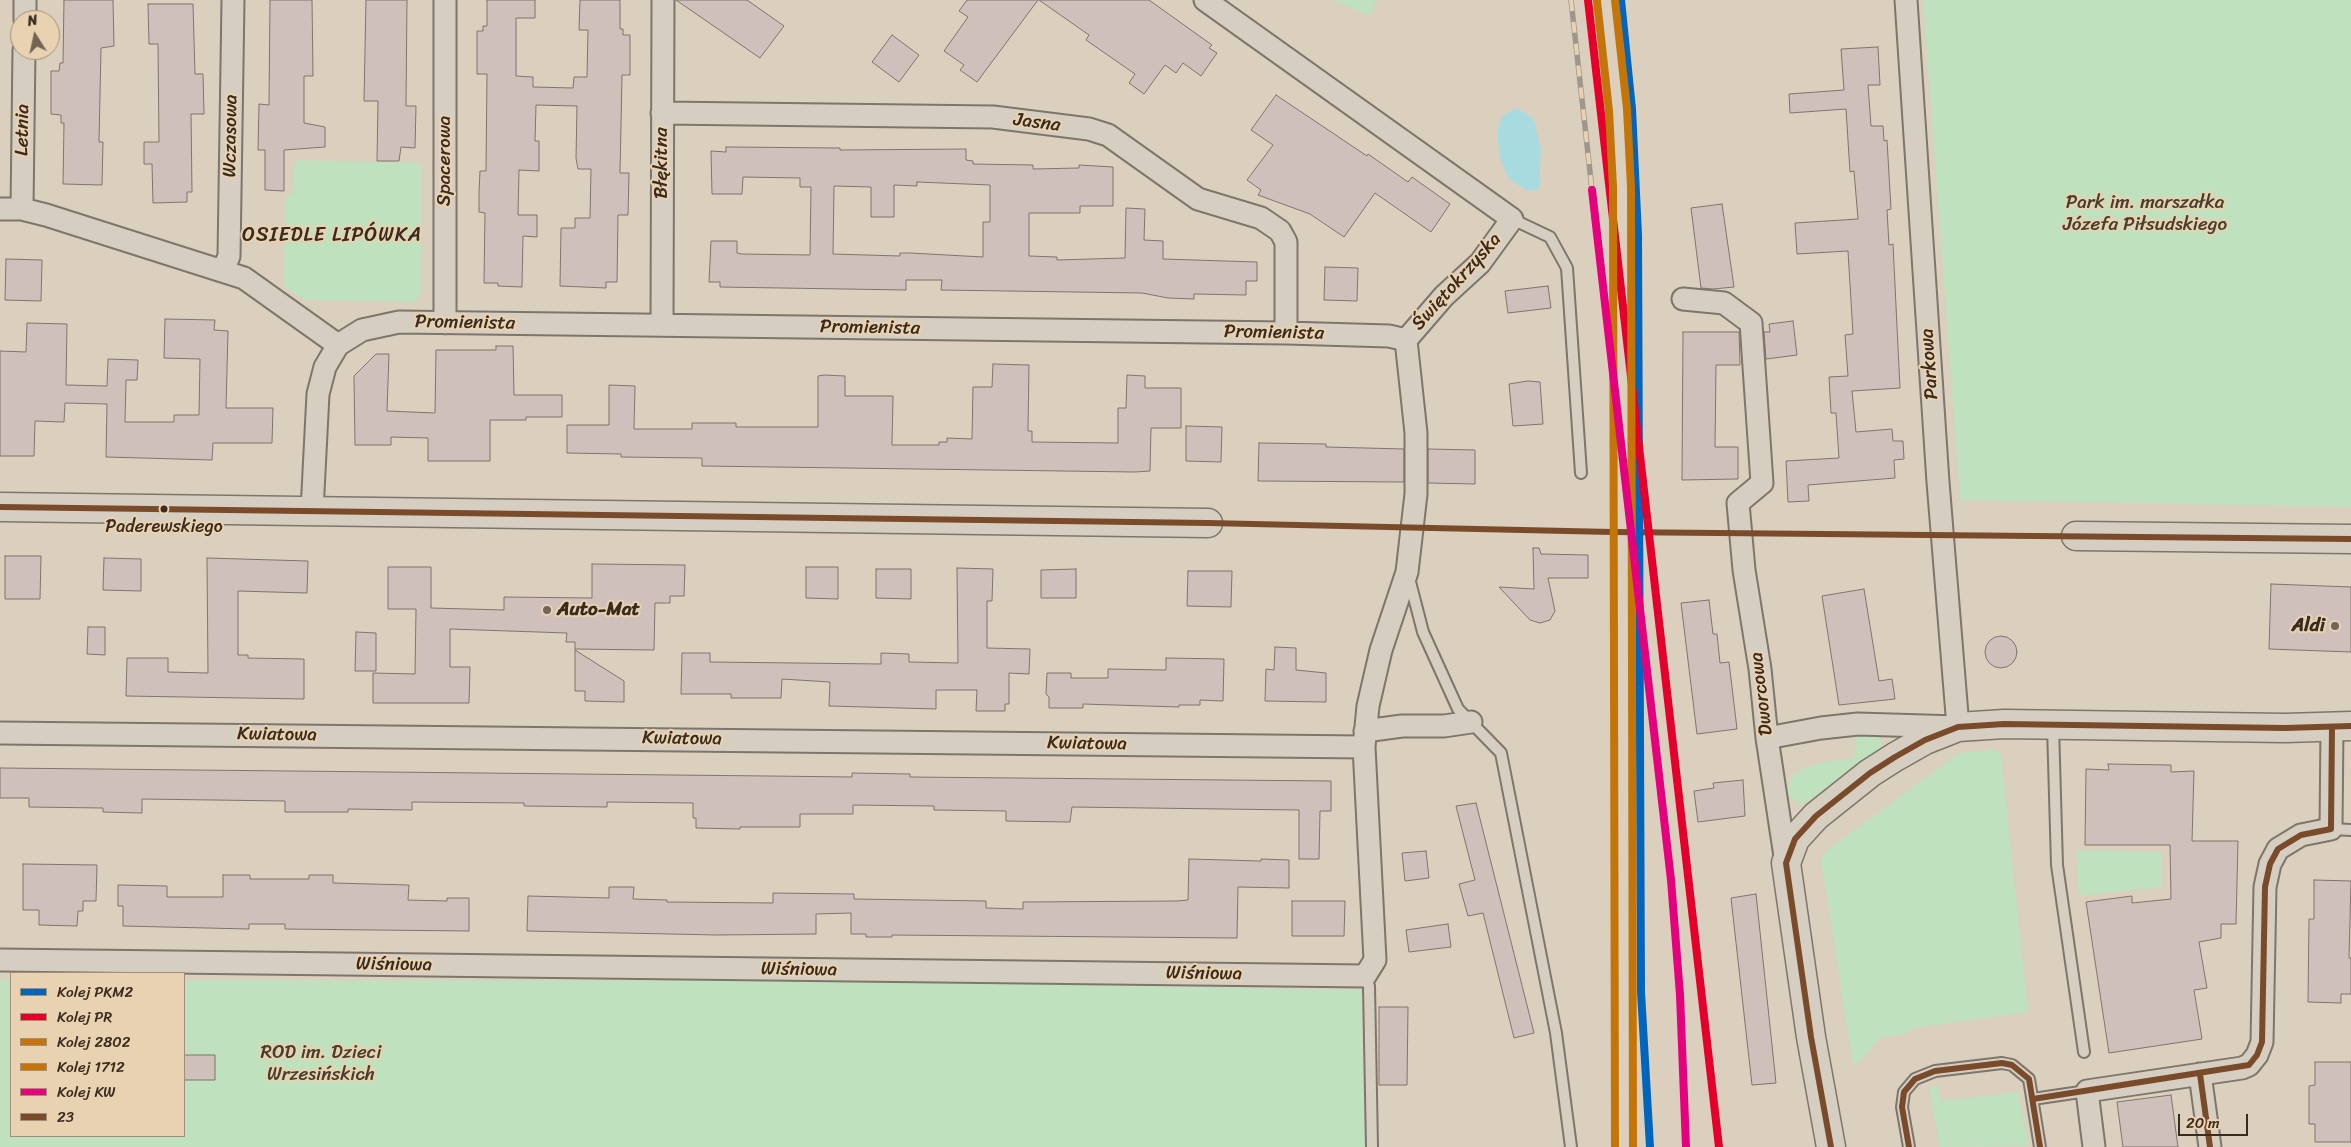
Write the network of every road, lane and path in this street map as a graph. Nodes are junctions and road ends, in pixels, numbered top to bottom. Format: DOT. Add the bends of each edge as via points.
graph roads {
  1 [pos="233,0"];
  2 [pos="445,0"];
  3 [pos="662,0"];
  4 [pos="1205,0"];
  5 [pos="1906,0"];
  6 [pos="24,60"];
  7 [pos="662,113"];
  8 [pos="0,209"];
  9 [pos="22,210"];
  10 [pos="1512,219"];
  11 [pos="224,270"];
  12 [pos="1683,299"];
  13 [pos="445,322"];
  14 [pos="662,326"];
  15 [pos="1286,333"];
  16 [pos="1406,340"];
  17 [pos="338,346"];
  18 [pos="1581,473"];
  19 [pos="0,507"];
  20 [pos="312,511"];
  21 [pos="1208,523"];
  22 [pos="2076,536"];
  23 [pos="2351,539"];
  24 [pos="1407,572"];
  25 [pos="1471,722"];
  26 [pos="2052,725"];
  27 [pos="2342,726"];
  28 [pos="1958,727"];
  29 [pos="0,733"];
  30 [pos="1767,738"];
  31 [pos="1364,739"];
  32 [pos="2341,830"];
  33 [pos="1786,864"];
  34 [pos="0,960"];
  35 [pos="1365,976"];
  36 [pos="2084,1052"];
  37 [pos="2200,1074"];
  38 [pos="2087,1091"];
  39 [pos="2033,1099"];
  40 [pos="1372,1147"];
  41 [pos="1571,1147"];
  42 [pos="1831,1147"];
  43 [pos="1909,1147"];
  44 [pos="2040,1147"];
  45 [pos="2094,1147"];
  46 [pos="2210,1147"];
  1 -- 11 [label="street, Wczasowa" via="229,256"];
  2 -- 13 [label="street, Spacerowa"];
  3 -- 7 [label="street, Błękitna"];
  4 -- 10 [label="street, Świętokrzyska"];
  5 -- 28 [label="street, Parkowa" via="1937,472"];
  6 -- 9 [label="street, Letnia"];
  7 -- 14 [label="street, Błękitna"];
  7 -- 15 [label="street, Jasna" via="993,117 1089,129 1108,135 1198,199 1261,218 1280,231 1286,242"];
  8 -- 9 [label="street"];
  9 -- 11 [label="street"];
  10 -- 16 [label="street, Świętokrzyska" via="1480,263 1444,296"];
  10 -- 18 [label="lane" via="1550,238 1567,268"];
  11 -- 17 [label="street" via="244,278 270,295"];
  12 -- 30 [label="street, Dworcowa" via="1724,303 1751,323 1762,483 1738,503"];
  13 -- 14 [label="street, Promienista"];
  13 -- 17 [label="street, Promienista" via="399,322 362,330"];
  14 -- 15 [label="street, Promienista"];
  15 -- 16 [label="street, Promienista" via="1389,336"];
  16 -- 24 [label="street, Świętokrzyska" via="1416,434 1416,494"];
  17 -- 20 [label="street, Promienista" via="325,367 318,394"];
  19 -- 20 [label="street"];
  20 -- 21 [label="street"];
  22 -- 23 [label="street"];
  24 -- 25 [label="lane" via="1422,632 1458,709"];
  24 -- 31 [label="street, Świętokrzyska" via="1381,650"];
  25 -- 31 [label="street, Kwiatowa" via="1402,726"];
  25 -- 41 [label="lane" via="1500,753 1556,1033"];
  26 -- 27 [label="street"];
  26 -- 28 [label="street"];
  26 -- 36 [label="lane" via="2057,865"];
  27 -- 32 [label="street"];
  28 -- 30 [label="street" via="1858,724"];
  28 -- 33 [label="street" via="1895,757 1816,816 1795,839"];
  29 -- 31 [label="street, Kwiatowa"];
  30 -- 33 [label="street, Dworcowa"];
  31 -- 35 [label="street" via="1375,960"];
  32 -- 37 [label="street" via="2301,835 2278,849 2270,864 2266,887 2262,1042 2249,1066"];
  33 -- 42 [label="street, Dworcowa"];
  34 -- 35 [label="street, Wiśniowa"];
  35 -- 40 [label="lane" via="1369,986"];
  37 -- 38 [label="street"];
  37 -- 46 [label="street"];
  38 -- 39 [label="lane"];
  38 -- 45 [label="street"];
  39 -- 43 [label="lane" via="2029,1079 2012,1065 2002,1063 1935,1072 1914,1079 1904,1092 1902,1107"];
  39 -- 44 [label="lane"];
}
